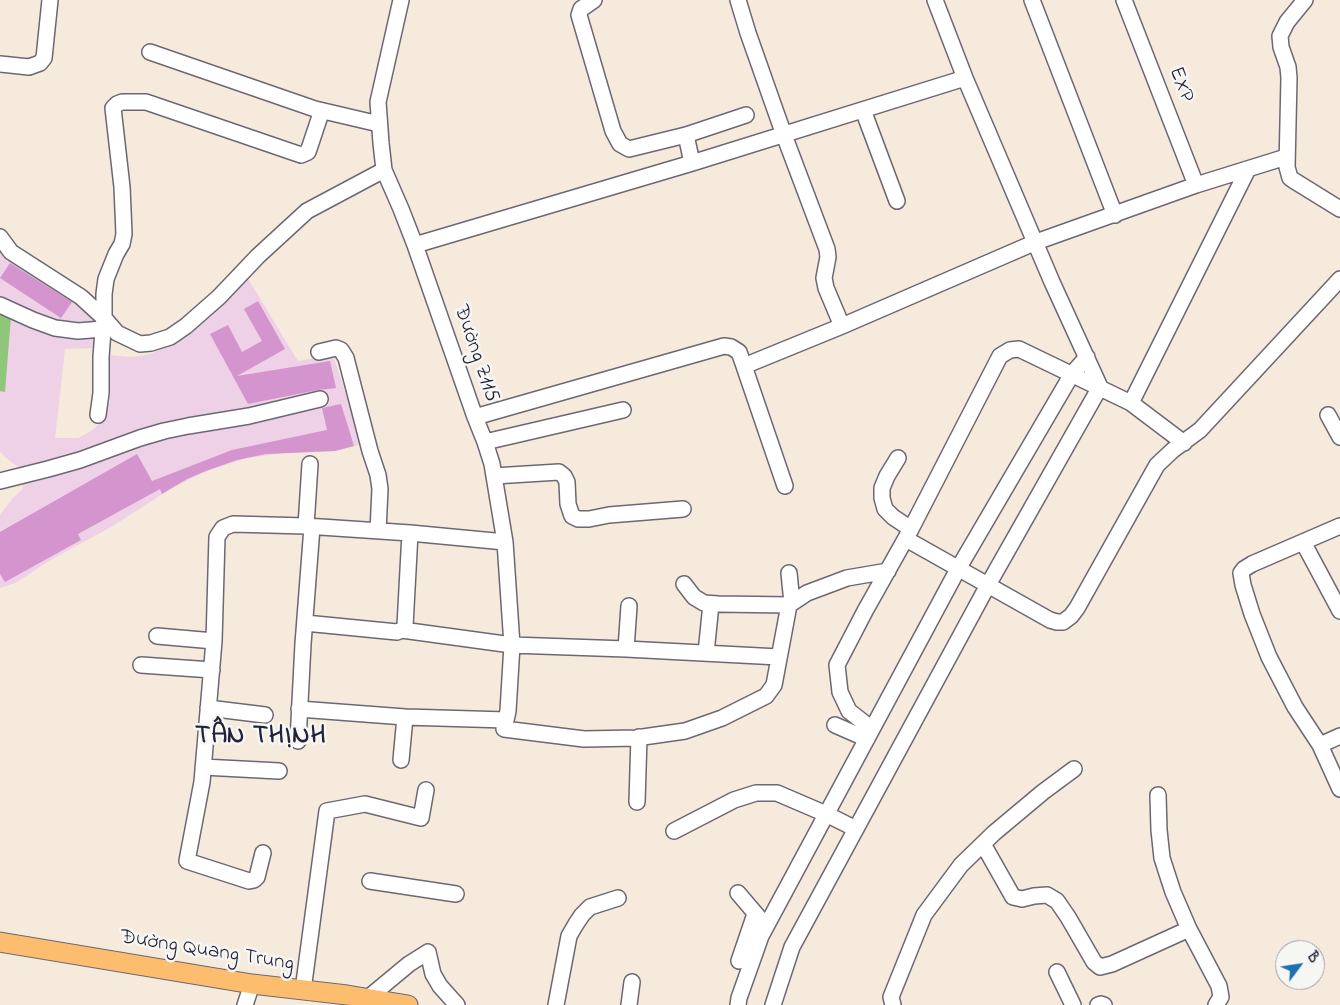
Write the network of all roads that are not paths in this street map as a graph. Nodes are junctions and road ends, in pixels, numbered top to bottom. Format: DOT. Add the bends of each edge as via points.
graph roads {
  1 [pos="50,0"];
  2 [pos="401,0"];
  3 [pos="594,0"];
  4 [pos="738,0"];
  5 [pos="935,0"];
  6 [pos="1032,0"];
  7 [pos="1124,0"];
  8 [pos="1305,0"];
  9 [pos="150,52"];
  10 [pos="0,64"];
  11 [pos="965,78"];
  12 [pos="315,109"];
  13 [pos="863,110"];
  14 [pos="746,115"];
  15 [pos="380,124"];
  16 [pos="686,135"];
  17 [pos="784,135"];
  18 [pos="1286,157"];
  19 [pos="692,163"];
  20 [pos="1248,169"];
  21 [pos="384,170"];
  22 [pos="1196,185"];
  23 [pos="897,201"];
  24 [pos="1340,209"];
  25 [pos="1115,215"];
  26 [pos="1036,242"];
  27 [pos="2,244"];
  28 [pos="415,245"];
  29 [pos="1340,279"];
  30 [pos="0,305"];
  31 [pos="104,324"];
  32 [pos="842,326"];
  33 [pos="319,352"];
  34 [pos="1087,357"];
  35 [pos="744,366"];
  36 [pos="1072,374"];
  37 [pos="1100,388"];
  38 [pos="320,399"];
  39 [pos="1131,403"];
  40 [pos="623,410"];
  41 [pos="98,414"];
  42 [pos="1328,415"];
  43 [pos="474,417"];
  44 [pos="1340,437"];
  45 [pos="485,442"];
  46 [pos="1184,443"];
  47 [pos="898,458"];
  48 [pos="310,464"];
  49 [pos="494,476"];
  50 [pos="0,481"];
  51 [pos="785,486"];
  52 [pos="683,509"];
  53 [pos="1340,526"];
  54 [pos="309,527"];
  55 [pos="378,531"];
  56 [pos="410,533"];
  57 [pos="909,534"];
  58 [pos="505,542"];
  59 [pos="1302,542"];
  60 [pos="958,569"];
  61 [pos="888,571"];
  62 [pos="789,573"];
  63 [pos="684,584"];
  64 [pos="988,585"];
  65 [pos="711,604"];
  66 [pos="791,604"];
  67 [pos="629,606"];
  68 [pos="1340,611"];
  69 [pos="305,623"];
  70 [pos="402,630"];
  71 [pos="157,636"];
  72 [pos="214,641"];
  73 [pos="512,645"];
  74 [pos="626,649"];
  75 [pos="706,653"];
  76 [pos="779,657"];
  77 [pos="141,665"];
  78 [pos="212,670"];
  79 [pos="208,708"];
  80 [pos="299,709"];
  81 [pos="265,715"];
  82 [pos="405,717"];
  83 [pos="505,725"];
  84 [pos="835,725"];
  85 [pos="869,734"];
  86 [pos="1340,736"];
  87 [pos="638,737"];
  88 [pos="298,741"];
  89 [pos="1320,745"];
  90 [pos="401,760"];
  91 [pos="203,767"];
  92 [pos="1074,769"];
  93 [pos="279,772"];
  94 [pos="1340,789"];
  95 [pos="426,790"];
  96 [pos="1158,795"];
  97 [pos="637,802"];
  98 [pos="826,814"];
  99 [pos="856,829"];
  100 [pos="674,831"];
  101 [pos="983,844"];
  102 [pos="263,853"];
  103 [pos="370,881"];
  104 [pos="738,893"];
  105 [pos="456,894"];
  106 [pos="618,898"];
  107 [pos="756,914"];
  108 [pos="766,926"];
  109 [pos="1189,929"];
  110 [pos="0,942"];
  111 [pos="739,961"];
  112 [pos="1057,972"];
  113 [pos="632,982"];
  114 [pos="252,984"];
  115 [pos="303,990"];
  116 [pos="368,998"];
  117 [pos="346,1000"];
  118 [pos="245,1005"];
  119 [pos="408,1005"];
  120 [pos="457,1005"];
  121 [pos="556,1005"];
  122 [pos="628,1005"];
  123 [pos="738,1005"];
  124 [pos="773,1005"];
  125 [pos="893,1005"];
  126 [pos="1073,1005"];
  127 [pos="1098,1005"];
  128 [pos="1104,1005"];
  129 [pos="1216,1005"];
  1 -- 10 [label="street" via="44,58 30,67"];
  2 -- 15 [label="street, Đường Z115" via="378,102"];
  3 -- 16 [label="street" via="581,8 579,15 620,144 629,149"];
  4 -- 17 [label="street"];
  5 -- 11 [label="street"];
  6 -- 25 [label="street"];
  7 -- 22 [label="street, EXP"];
  8 -- 18 [label="street" via="1280,36 1289,78"];
  9 -- 12 [label="street"];
  11 -- 13 [label="street"];
  11 -- 26 [label="street"];
  12 -- 15 [label="street"];
  12 -- 31 [label="street" via="320,116 308,152 301,156 146,102 122,102 113,108 124,234 106,280"];
  13 -- 17 [label="street"];
  13 -- 23 [label="street"];
  14 -- 16 [label="street"];
  15 -- 21 [label="street, Đường Z115"];
  16 -- 19 [label="street"];
  17 -- 19 [label="street"];
  17 -- 32 [label="street" via="827,249 824,278"];
  18 -- 20 [label="street"];
  18 -- 24 [label="street" via="1292,180"];
  19 -- 28 [label="street"];
  20 -- 22 [label="street"];
  20 -- 39 [label="street"];
  21 -- 28 [label="street, Đường Z115"];
  21 -- 31 [label="street" via="306,211 219,297 170,337 140,344"];
  22 -- 25 [label="street"];
  25 -- 26 [label="street"];
  26 -- 32 [label="street"];
  26 -- 34 [label="street"];
  27 -- 31 [label="street" via="81,297"];
  28 -- 43 [label="street, Đường Z115"];
  29 -- 46 [label="street" via="1200,430"];
  30 -- 31 [label="street" via="54,328 78,331"];
  31 -- 41 [label="street"];
  32 -- 35 [label="street"];
  33 -- 55 [label="street" via="336,348 346,358 378,475"];
  34 -- 36 [label="street"];
  34 -- 37 [label="street"];
  35 -- 43 [label="street" via="739,352 724,346"];
  35 -- 51 [label="street"];
  36 -- 37 [label="street"];
  36 -- 57 [label="street" via="1019,349 1000,356"];
  36 -- 60 [label="street"];
  37 -- 39 [label="street"];
  37 -- 64 [label="street"];
  38 -- 50 [label="street" via="164,431 80,460"];
  39 -- 46 [label="street"];
  40 -- 45 [label="street"];
  42 -- 44 [label="street"];
  43 -- 45 [label="street, Đường Z115"];
  45 -- 49 [label="street, Đường Z115"];
  46 -- 64 [label="street" via="1156,465 1077,608 1066,620 1050,620"];
  47 -- 57 [label="street" via="882,488 882,498 885,509"];
  48 -- 54 [label="street"];
  49 -- 52 [label="street" via="559,472 566,482 572,516 578,519"];
  49 -- 58 [label="street, Đường Z115"];
  53 -- 59 [label="street"];
  54 -- 55 [label="street"];
  54 -- 69 [label="street"];
  54 -- 72 [label="street" via="233,524 223,528 218,537"];
  55 -- 56 [label="street"];
  56 -- 58 [label="street"];
  56 -- 70 [label="street" via="405,626"];
  57 -- 60 [label="street"];
  57 -- 61 [label="street"];
  58 -- 73 [label="street, Đường Z115"];
  59 -- 68 [label="street"];
  59 -- 89 [label="street" via="1252,564 1241,573 1252,614 1269,657 1295,707"];
  60 -- 64 [label="street"];
  60 -- 85 [label="street"];
  61 -- 66 [label="street" via="847,578 807,593"];
  61 -- 85 [label="street" via="837,665 840,692"];
  62 -- 66 [label="street"];
  63 -- 65 [label="street" via="694,597"];
  64 -- 99 [label="street"];
  65 -- 66 [label="street"];
  65 -- 75 [label="street"];
  66 -- 76 [label="street"];
  67 -- 74 [label="street"];
  69 -- 70 [label="street"];
  69 -- 80 [label="street"];
  70 -- 73 [label="street"];
  71 -- 72 [label="street"];
  72 -- 78 [label="street"];
  73 -- 74 [label="street"];
  73 -- 83 [label="street, Đường Z115"];
  74 -- 75 [label="street"];
  75 -- 76 [label="street"];
  76 -- 87 [label="street" via="774,685 766,696 722,718 685,731"];
  77 -- 78 [label="street"];
  78 -- 79 [label="street"];
  79 -- 81 [label="street"];
  79 -- 91 [label="street"];
  80 -- 82 [label="street"];
  80 -- 88 [label="street"];
  82 -- 83 [label="street"];
  82 -- 90 [label="street"];
  83 -- 87 [label="street" via="584,739"];
  84 -- 85 [label="street"];
  85 -- 98 [label="street"];
  86 -- 89 [label="street"];
  87 -- 97 [label="street"];
  89 -- 94 [label="street"];
  91 -- 93 [label="street"];
  91 -- 102 [label="street" via="187,861 249,881 257,876"];
  92 -- 101 [label="street" via="1042,792"];
  95 -- 115 [label="street" via="421,818 365,804 327,811"];
  96 -- 109 [label="street" via="1162,858"];
  98 -- 99 [label="street"];
  98 -- 100 [label="street" via="777,793 756,793 734,800"];
  98 -- 108 [label="street"];
  99 -- 124 [label="street" via="792,947"];
  101 -- 109 [label="street" via="1013,897 1022,899 1047,895 1057,901 1100,967"];
  101 -- 125 [label="street" via="961,865 924,915 891,997"];
  103 -- 105 [label="street"];
  104 -- 107 [label="street"];
  106 -- 121 [label="street" via="590,907 576,924 570,936"];
  107 -- 108 [label="street"];
  107 -- 111 [label="street"];
  108 -- 123 [label="street"];
  109 -- 129 [label="street" via="1219,986 1221,997"];
  110 -- 114 [label="main road, Đường Quang Trung"];
  112 -- 126 [label="street"];
  113 -- 122 [label="street"];
  114 -- 115 [label="main road, Đường Quang Trung"];
  114 -- 118 [label="street"];
  115 -- 117 [label="main road, Đường Quang Trung"];
  116 -- 117 [label="main road, Đường Quang Trung"];
  116 -- 119 [label="main road, Đường Quang Trung"];
  116 -- 120 [label="street" via="428,952 433,974"];
  127 -- 128 [label="street"];
}
